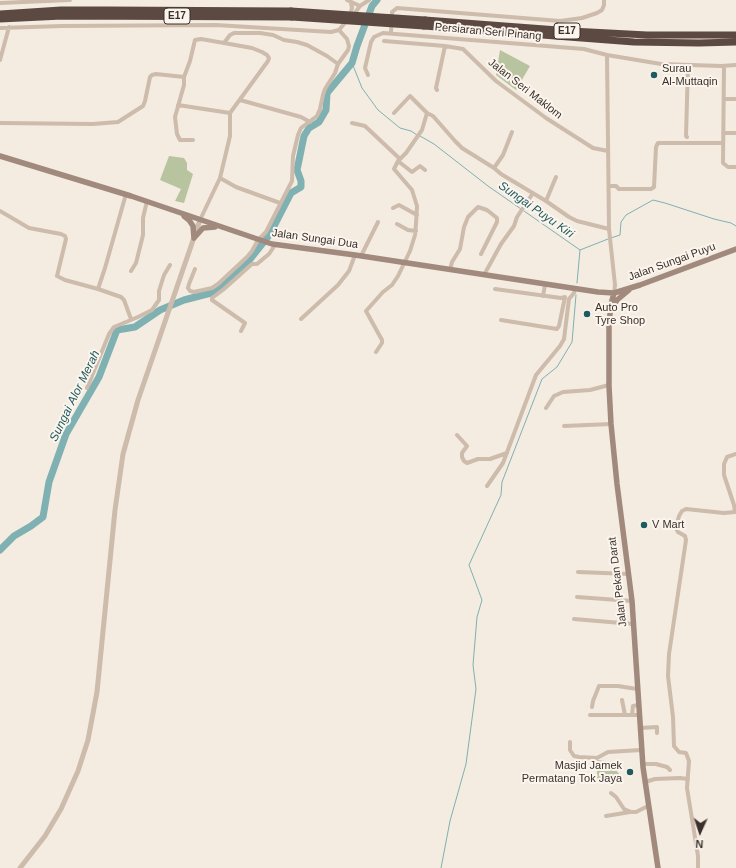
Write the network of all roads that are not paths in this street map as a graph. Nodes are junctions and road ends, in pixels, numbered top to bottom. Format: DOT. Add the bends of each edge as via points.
graph roads {
  1 [pos="70,0"];
  2 [pos="347,0"];
  3 [pos="370,0"];
  4 [pos="604,0"];
  5 [pos="0,3"];
  6 [pos="351,3"];
  7 [pos="360,6"];
  8 [pos="61,13"];
  9 [pos="0,14"];
  10 [pos="349,18"];
  11 [pos="0,19"];
  12 [pos="9,27"];
  13 [pos="0,28"];
  14 [pos="339,30"];
  15 [pos="391,33"];
  16 [pos="735,39"];
  17 [pos="384,41"];
  18 [pos="224,43"];
  19 [pos="445,46"];
  20 [pos="607,55"];
  21 [pos="0,60"];
  22 [pos="338,64"];
  23 [pos="688,65"];
  24 [pos="736,65"];
  25 [pos="724,66"];
  26 [pos="368,76"];
  27 [pos="184,77"];
  28 [pos="437,90"];
  29 [pos="724,99"];
  30 [pos="736,99"];
  31 [pos="240,100"];
  32 [pos="178,105"];
  33 [pos="427,112"];
  34 [pos="230,113"];
  35 [pos="394,113"];
  36 [pos="310,122"];
  37 [pos="352,122"];
  38 [pos="0,123"];
  39 [pos="512,132"];
  40 [pos="723,133"];
  41 [pos="736,133"];
  42 [pos="688,137"];
  43 [pos="193,140"];
  44 [pos="723,143"];
  45 [pos="608,151"];
  46 [pos="0,156"];
  47 [pos="399,160"];
  48 [pos="736,167"];
  49 [pos="494,168"];
  50 [pos="425,170"];
  51 [pos="556,177"];
  52 [pos="220,178"];
  53 [pos="609,186"];
  54 [pos="533,193"];
  55 [pos="126,194"];
  56 [pos="146,201"];
  57 [pos="546,201"];
  58 [pos="280,203"];
  59 [pos="394,208"];
  60 [pos="0,211"];
  61 [pos="179,212"];
  62 [pos="417,215"];
  63 [pos="200,220"];
  64 [pos="378,222"];
  65 [pos="397,224"];
  66 [pos="225,228"];
  67 [pos="416,231"];
  68 [pos="609,231"];
  69 [pos="194,238"];
  70 [pos="259,240"];
  71 [pos="274,244"];
  72 [pos="736,249"];
  73 [pos="481,254"];
  74 [pos="358,256"];
  75 [pos="404,263"];
  76 [pos="170,265"];
  77 [pos="195,269"];
  78 [pos="450,270"];
  79 [pos="131,271"];
  80 [pos="484,275"];
  81 [pos="545,285"];
  82 [pos="640,285"];
  83 [pos="560,287"];
  84 [pos="98,288"];
  85 [pos="495,289"];
  86 [pos="575,289"];
  87 [pos="598,292"];
  88 [pos="614,293"];
  89 [pos="543,296"];
  90 [pos="567,298"];
  91 [pos="611,307"];
  92 [pos="131,319"];
  93 [pos="301,319"];
  94 [pos="500,320"];
  95 [pos="241,331"];
  96 [pos="376,352"];
  97 [pos="609,385"];
  98 [pos="87,388"];
  99 [pos="546,408"];
  100 [pos="612,424"];
  101 [pos="564,426"];
  102 [pos="457,435"];
  103 [pos="507,453"];
  104 [pos="736,454"];
  105 [pos="487,486"];
  106 [pos="578,572"];
  107 [pos="629,574"];
  108 [pos="578,597"];
  109 [pos="632,601"];
  110 [pos="574,619"];
  111 [pos="634,624"];
  112 [pos="637,689"];
  113 [pos="622,700"];
  114 [pos="638,705"];
  115 [pos="592,707"];
  116 [pos="590,715"];
  117 [pos="625,715"];
  118 [pos="632,715"];
  119 [pos="639,716"];
  120 [pos="640,728"];
  121 [pos="657,733"];
  122 [pos="570,742"];
  123 [pos="641,750"];
  124 [pos="643,764"];
  125 [pos="670,770"];
  126 [pos="688,779"];
  127 [pos="645,782"];
  128 [pos="611,793"];
  129 [pos="648,806"];
  130 [pos="630,812"];
  131 [pos="606,816"];
  132 [pos="20,868"];
  133 [pos="658,868"];
  134 [pos="698,868"];
  1 -- 5 [label="street"];
  2 -- 6 [label="street"];
  3 -- 7 [label="street"];
  4 -- 15 [label="street" via="602,10 597,14 560,21 397,8 392,12"];
  6 -- 7 [label="street"];
  6 -- 10 [label="street"];
  7 -- 10 [label="street"];
  8 -- 9 [label="highway, E17"];
  8 -- 11 [label="highway, E17"];
  8 -- 16 [label="highway, E17, bridge" via="292,14 634,42 699,43"];
  10 -- 14 [label="street"];
  12 -- 13 [label="street"];
  12 -- 14 [label="street" via="216,25 331,32"];
  12 -- 21 [label="street"];
  14 -- 22 [label="street" via="348,39 349,46"];
  15 -- 20 [label="street, Persiaran Seri Pinang" via="584,49"];
  15 -- 26 [label="street, Persiaran Seri Pinang" via="380,34 371,42 366,68"];
  17 -- 19 [label="street, Jalan Seri Maklom"];
  18 -- 22 [label="street" via="234,33 273,35 307,45"];
  18 -- 27 [label="street" via="195,40"];
  18 -- 31 [label="street" via="259,51 269,58"];
  19 -- 28 [label="street"];
  19 -- 45 [label="street, Jalan Seri Maklom" via="463,49 496,81 546,118 593,148"];
  20 -- 23 [label="street, Persiaran Seri Pinang" via="661,64"];
  20 -- 45 [label="street"];
  22 -- 36 [label="street" via="323,95 317,116"];
  23 -- 25 [label="street, Persiaran Seri Pinang"];
  23 -- 42 [label="street"];
  24 -- 25 [label="street, Persiaran Seri Pinang"];
  25 -- 29 [label="street"];
  27 -- 32 [label="street"];
  27 -- 38 [label="street" via="152,75 142,106 118,122"];
  29 -- 30 [label="street"];
  29 -- 40 [label="street"];
  31 -- 34 [label="street"];
  31 -- 36 [label="street"];
  32 -- 34 [label="street"];
  32 -- 43 [label="street" via="175,117 178,138"];
  33 -- 35 [label="street" via="410,96"];
  33 -- 47 [label="street" via="422,130"];
  33 -- 49 [label="street" via="434,116 462,148"];
  34 -- 52 [label="street" via="230,136"];
  36 -- 58 [label="street" via="301,128 298,135 292,177"];
  37 -- 47 [label="street" via="364,126"];
  39 -- 49 [label="street" via="503,155"];
  40 -- 41 [label="street"];
  40 -- 44 [label="street"];
  44 -- 48 [label="street" via="723,163"];
  44 -- 53 [label="street" via="658,143 654,187 619,189 616,186"];
  45 -- 53 [label="street"];
  46 -- 55 [label="main road, Jalan Sungai Dua"];
  47 -- 50 [label="street" via="412,172 420,166"];
  47 -- 62 [label="street" via="394,169 412,190"];
  49 -- 54 [label="street"];
  51 -- 57 [label="street"];
  52 -- 58 [label="street" via="236,187"];
  52 -- 63 [label="street"];
  53 -- 68 [label="street"];
  54 -- 57 [label="street"];
  54 -- 80 [label="street"];
  55 -- 56 [label="main road, Jalan Sungai Dua"];
  55 -- 84 [label="street"];
  56 -- 61 [label="main road, Jalan Sungai Dua"];
  56 -- 79 [label="street" via="143,235 136,263"];
  57 -- 68 [label="street" via="568,218"];
  58 -- 70 [label="street" via="266,232"];
  59 -- 62 [label="street" via="400,205"];
  60 -- 84 [label="street" via="29,228 65,236 57,276"];
  61 -- 63 [label="main road, Jalan Sungai Dua"];
  61 -- 69 [label="main road" via="193,226"];
  62 -- 67 [label="street"];
  63 -- 66 [label="main road, Jalan Sungai Dua"];
  63 -- 69 [label="street"];
  64 -- 74 [label="street"];
  65 -- 67 [label="street"];
  66 -- 69 [label="main road" via="203,228"];
  66 -- 70 [label="main road, Jalan Sungai Dua"];
  67 -- 75 [label="street"];
  68 -- 88 [label="street"];
  69 -- 132 [label="street" via="138,400 123,454 97,692 88,740 78,771 59,813"];
  70 -- 71 [label="main road, Jalan Sungai Dua"];
  70 -- 77 [label="street" via="247,258 212,288 190,291 188,288"];
  71 -- 74 [label="main road, Jalan Sungai Dua"];
  71 -- 95 [label="street" via="269,254 257,264 252,264 212,298 245,323"];
  72 -- 82 [label="main road, Jalan Sungai Puyu"];
  73 -- 78 [label="street" via="498,222 487,210 478,207 468,217 460,249"];
  74 -- 75 [label="main road, Jalan Sungai Dua"];
  74 -- 93 [label="street" via="338,285"];
  75 -- 78 [label="main road, Jalan Sungai Dua"];
  75 -- 96 [label="street" via="392,285 366,310 381,336 382,344"];
  76 -- 92 [label="street" via="159,291 159,300 152,310"];
  78 -- 80 [label="main road, Jalan Sungai Dua"];
  80 -- 81 [label="main road, Jalan Sungai Dua"];
  81 -- 83 [label="main road, Jalan Sungai Dua"];
  81 -- 89 [label="street"];
  82 -- 88 [label="main road, Jalan Sungai Puyu"];
  82 -- 91 [label="main road" via="626,292"];
  83 -- 86 [label="main road, Jalan Sungai Dua"];
  83 -- 90 [label="street"];
  84 -- 92 [label="street" via="121,297"];
  85 -- 89 [label="street"];
  86 -- 87 [label="main road, Jalan Sungai Dua"];
  86 -- 90 [label="street"];
  87 -- 88 [label="main road, Jalan Sungai Dua"];
  87 -- 91 [label="main road"];
  88 -- 91 [label="main road, Jalan Pekan Darat"];
  89 -- 90 [label="street"];
  90 -- 94 [label="street" via="556,329"];
  90 -- 103 [label="street" via="564,339 536,375"];
  91 -- 97 [label="main road, Jalan Pekan Darat"];
  92 -- 98 [label="street" via="114,327 109,334"];
  97 -- 99 [label="street" via="583,391 563,392 554,396"];
  97 -- 100 [label="main road, Jalan Pekan Darat"];
  100 -- 101 [label="street"];
  100 -- 107 [label="main road, Jalan Pekan Darat" via="616,484"];
  102 -- 103 [label="street" via="467,446 462,453 467,463"];
  103 -- 105 [label="street"];
  104 -- 126 [label="street" via="727,457 724,464 724,475 734,512 686,509 679,516 676,528 686,540 668,676 674,746 678,752 688,756"];
  106 -- 107 [label="street"];
  107 -- 109 [label="main road, Jalan Pekan Darat"];
  108 -- 109 [label="street"];
  109 -- 111 [label="main road, Jalan Pekan Darat"];
  110 -- 111 [label="street"];
  111 -- 112 [label="main road, Jalan Pekan Darat"];
  112 -- 114 [label="main road, Jalan Pekan Darat"];
  112 -- 115 [label="street" via="599,686"];
  113 -- 117 [label="street"];
  114 -- 118 [label="street" via="633,706"];
  114 -- 119 [label="main road, Jalan Pekan Darat"];
  116 -- 117 [label="street"];
  117 -- 118 [label="street"];
  118 -- 119 [label="street"];
  119 -- 120 [label="main road, Jalan Pekan Darat"];
  120 -- 121 [label="street" via="657,727"];
  120 -- 123 [label="main road, Jalan Pekan Darat"];
  122 -- 123 [label="street" via="570,750 574,756 579,757 597,758 608,752"];
  123 -- 124 [label="main road, Jalan Pekan Darat"];
  124 -- 125 [label="street" via="656,764"];
  124 -- 127 [label="main road, Jalan Pekan Darat"];
  126 -- 127 [label="street"];
  126 -- 134 [label="street" via="688,799"];
  127 -- 129 [label="main road, Jalan Pekan Darat"];
  128 -- 130 [label="street" via="624,809"];
  129 -- 130 [label="street"];
  129 -- 133 [label="main road, Jalan Pekan Darat"];
  130 -- 131 [label="street"];
}
